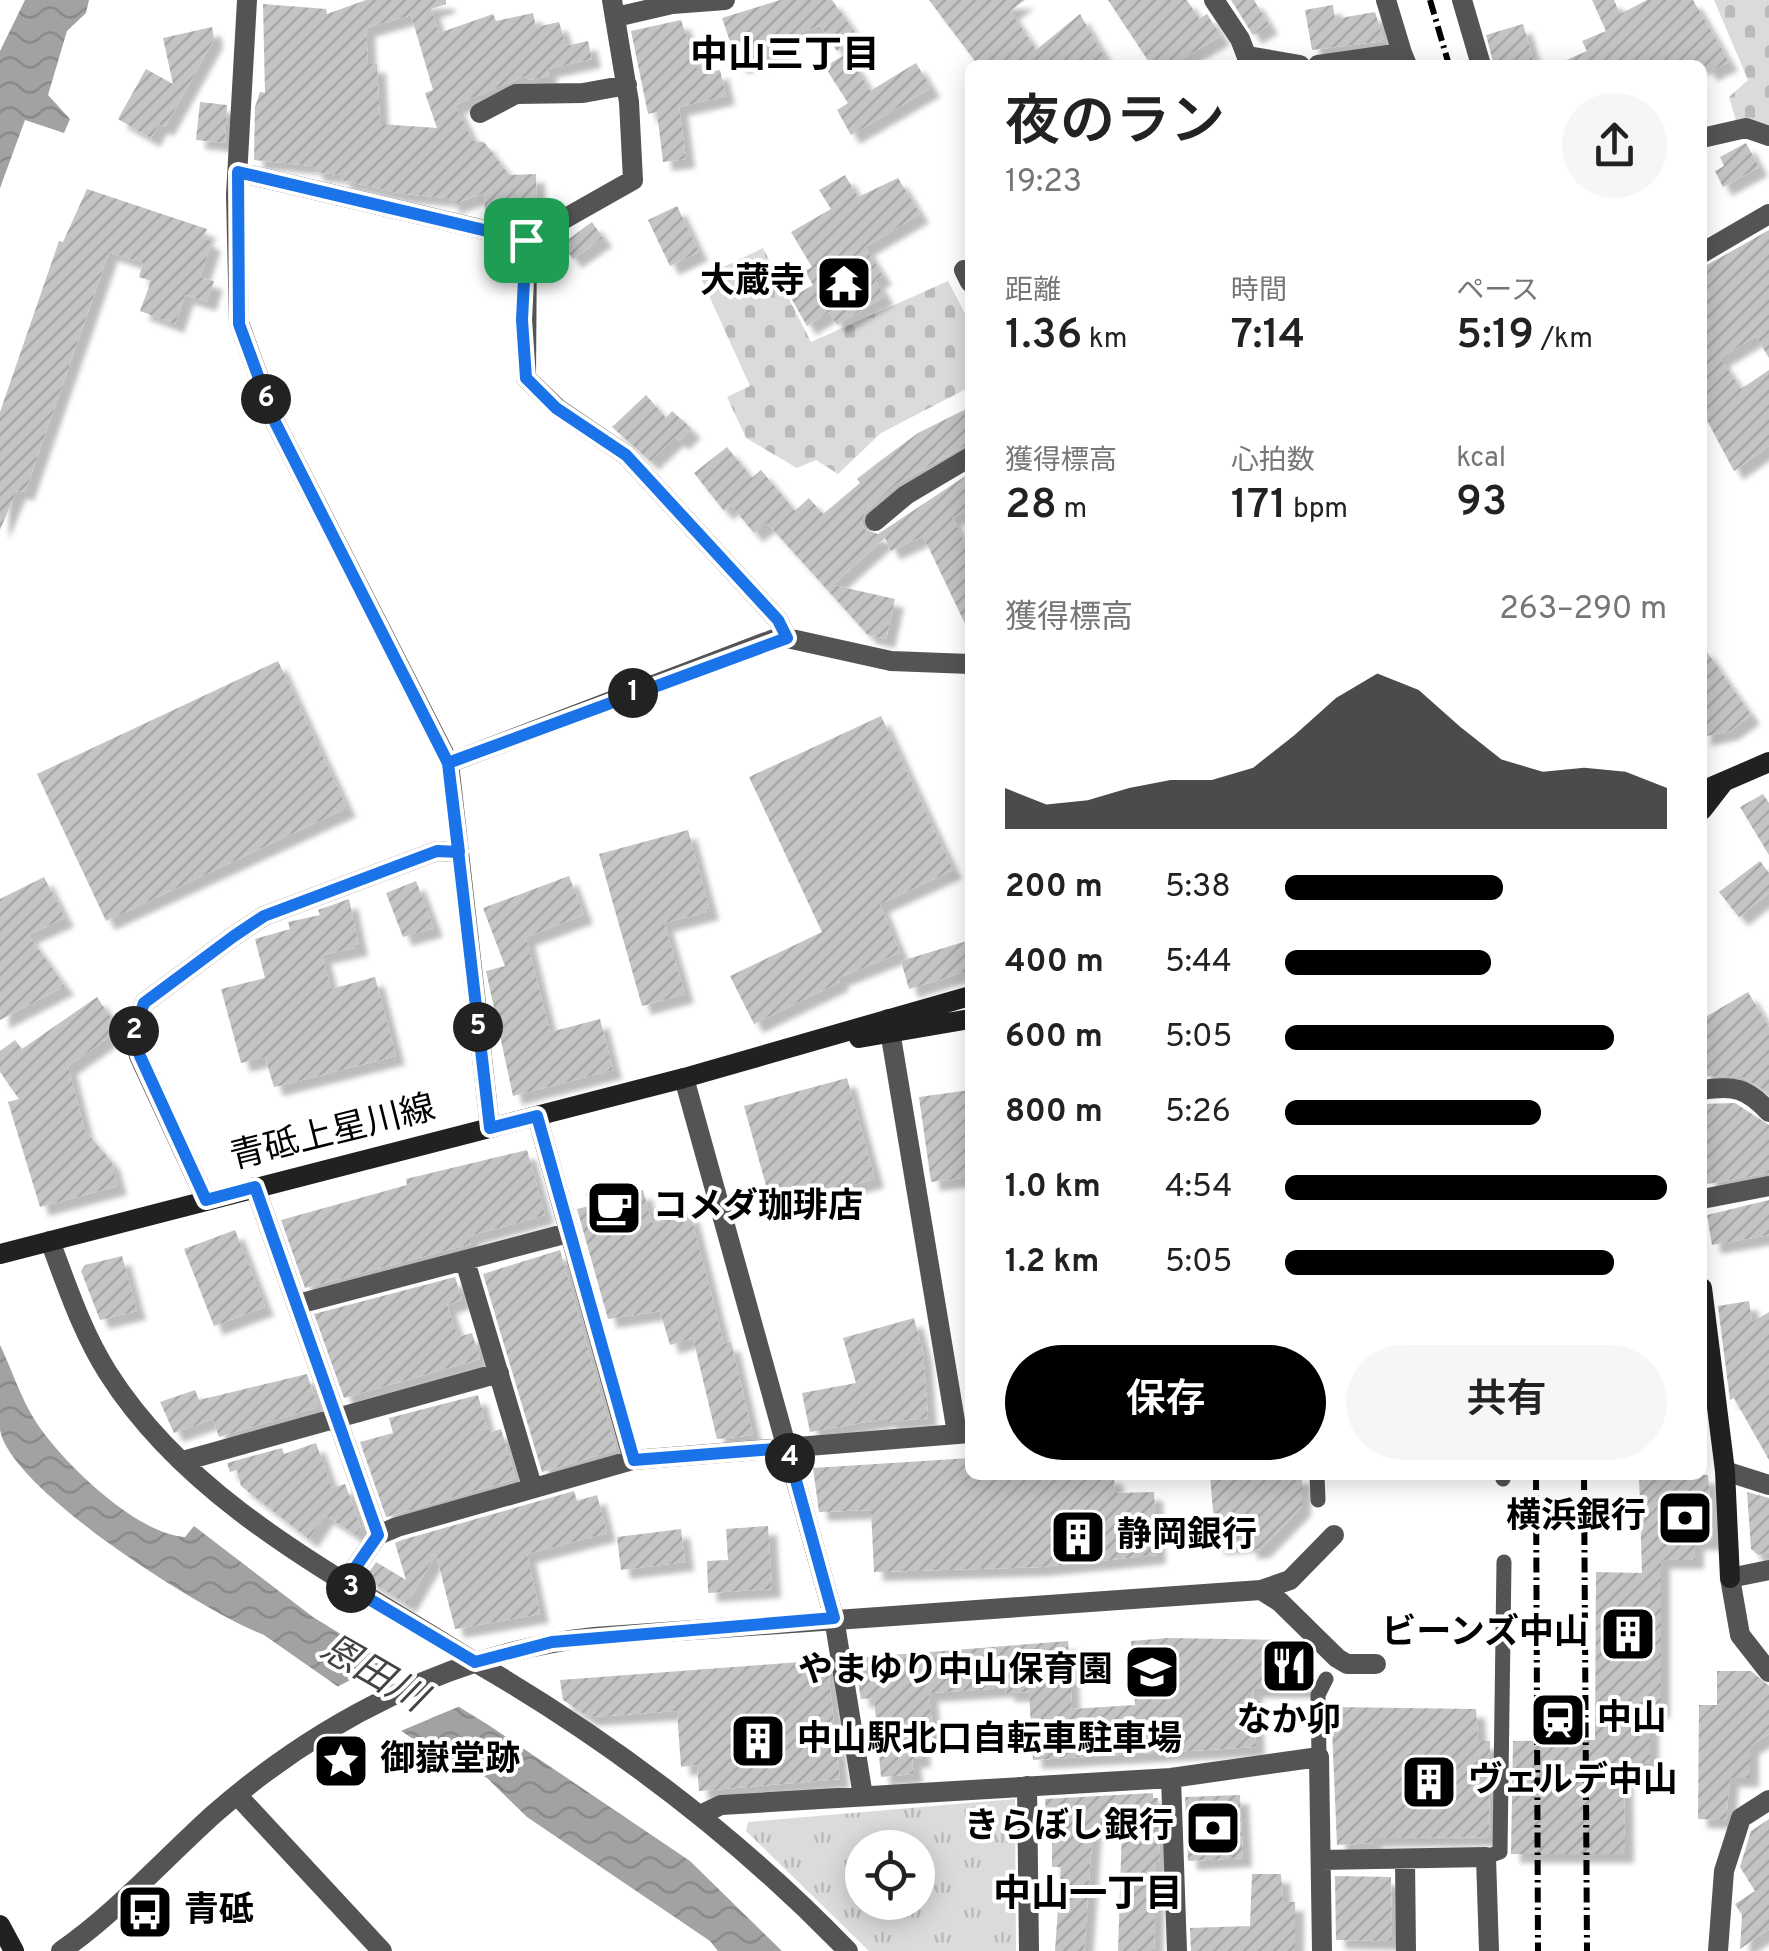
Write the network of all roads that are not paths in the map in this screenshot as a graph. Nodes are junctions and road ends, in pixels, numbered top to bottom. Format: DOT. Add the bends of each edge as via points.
graph roads {
  1 [pos="247,0"];
  2 [pos="725,0"];
  3 [pos="1214,0"];
  4 [pos="1386,0"];
  5 [pos="1462,0"];
  6 [pos="614,8"];
  7 [pos="1404,59"];
  8 [pos="1249,60"];
  9 [pos="1479,60"];
  10 [pos="627,85"];
  11 [pos="480,113"];
  12 [pos="1769,136"];
  13 [pos="1707,137"];
  14 [pos="238,172"];
  15 [pos="1769,214"];
  16 [pos="526,240"];
  17 [pos="1707,251"];
  18 [pos="965,460"];
  19 [pos="875,521"];
  20 [pos="787,638"];
  21 [pos="965,664"];
  22 [pos="1769,762"];
  23 [pos="448,763"];
  24 [pos="1723,783"];
  25 [pos="1707,789"];
  26 [pos="1707,804"];
  27 [pos="459,852"];
  28 [pos="965,998"];
  29 [pos="965,1020"];
  30 [pos="890,1027"];
  31 [pos="684,1078"];
  32 [pos="1707,1089"];
  33 [pos="1769,1112"];
  34 [pos="537,1116"];
  35 [pos="490,1128"];
  36 [pos="1769,1186"];
  37 [pos="255,1187"];
  38 [pos="1707,1198"];
  39 [pos="206,1200"];
  40 [pos="568,1233"];
  41 [pos="40,1243"];
  42 [pos="0,1254"];
  43 [pos="465,1261"];
  44 [pos="298,1304"];
  45 [pos="1707,1328"];
  46 [pos="499,1373"];
  47 [pos="339,1414"];
  48 [pos="963,1433"];
  49 [pos="787,1448"];
  50 [pos="183,1460"];
  51 [pos="634,1460"];
  52 [pos="1725,1471"];
  53 [pos="1317,1480"];
  54 [pos="1769,1484"];
  55 [pos="532,1486"];
  56 [pos="1318,1500"];
  57 [pos="378,1535"];
  58 [pos="1334,1536"];
  59 [pos="1504,1562"];
  60 [pos="1769,1570"];
  61 [pos="1730,1578"];
  62 [pos="344,1584"];
  63 [pos="1261,1590"];
  64 [pos="834,1618"];
  65 [pos="470,1664"];
  66 [pos="1376,1664"];
  67 [pos="1769,1672"];
  68 [pos="1326,1678"];
  69 [pos="1318,1758"];
  70 [pos="1171,1778"];
  71 [pos="1027,1786"];
  72 [pos="236,1795"];
  73 [pos="863,1796"];
  74 [pos="1769,1800"];
  75 [pos="700,1815"];
  76 [pos="1486,1857"];
  77 [pos="1405,1858"];
  78 [pos="1322,1860"];
  79 [pos="0,1925"];
  80 [pos="14,1951"];
  81 [pos="61,1951"];
  82 [pos="382,1951"];
  83 [pos="848,1951"];
  84 [pos="1029,1951"];
  85 [pos="1177,1951"];
  86 [pos="1322,1951"];
  87 [pos="1406,1951"];
  88 [pos="1489,1951"];
  89 [pos="1718,1951"];
  1 -- 14 [label="street"];
  2 -- 6 [label="street"];
  3 -- 8 [label="street"];
  4 -- 7 [label="street"];
  5 -- 9 [label="street"];
  6 -- 10 [label="street"];
  10 -- 11 [label="street" via="516,94"];
  10 -- 16 [label="street" via="633,180"];
  12 -- 13 [label="street" via="1746,128"];
  14 -- 16 [label="street"];
  14 -- 23 [label="street" via="239,324 275,422"];
  15 -- 17 [label="street"];
  16 -- 20 [label="street" via="526,378 556,408 626,455 778,620"];
  18 -- 19 [label="street"];
  20 -- 21 [label="street" via="891,661"];
  20 -- 23 [label="street"];
  22 -- 24 [label="main road"];
  23 -- 27 [label="street"];
  24 -- 25 [label="main road"];
  24 -- 26 [label="main road"];
  27 -- 35 [label="street"];
  27 -- 39 [label="street" via="437,851 264,916 144,1003 134,1032 140,1056"];
  28 -- 30 [label="main road, 青砥上星川線"];
  29 -- 30 [label="main road, 青砥上星川線"];
  30 -- 31 [label="main road, 青砥上星川線"];
  30 -- 48 [label="street"];
  31 -- 34 [label="main road, 青砥上星川線"];
  31 -- 49 [label="street"];
  32 -- 33 [label="street" via="1734,1086"];
  34 -- 35 [label="main road, 青砥上星川線"];
  34 -- 40 [label="street"];
  35 -- 37 [label="main road, 青砥上星川線"];
  36 -- 38 [label="street"];
  37 -- 39 [label="main road, 青砥上星川線"];
  37 -- 44 [label="street"];
  39 -- 41 [label="main road, 青砥上星川線"];
  40 -- 43 [label="street"];
  40 -- 51 [label="street"];
  41 -- 42 [label="main road, 青砥上星川線"];
  41 -- 50 [label="street" via="110,1376"];
  43 -- 44 [label="street"];
  43 -- 46 [label="street"];
  44 -- 47 [label="street"];
  45 -- 52 [label="main road"];
  46 -- 47 [label="street"];
  46 -- 55 [label="street"];
  47 -- 50 [label="street"];
  47 -- 57 [label="street"];
  48 -- 49 [label="street"];
  49 -- 51 [label="street"];
  49 -- 64 [label="street"];
  50 -- 62 [label="street"];
  51 -- 55 [label="street"];
  52 -- 54 [label="street"];
  52 -- 61 [label="main road"];
  53 -- 56 [label="street"];
  55 -- 57 [label="street"];
  57 -- 62 [label="street"];
  58 -- 63 [label="street" via="1290,1580"];
  59 -- 76 [label="street" via="1500,1852"];
  60 -- 61 [label="street"];
  61 -- 67 [label="street" via="1740,1636"];
  62 -- 65 [label="street"];
  63 -- 64 [label="street"];
  63 -- 66 [label="street" via="1347,1664"];
  64 -- 65 [label="street" via="552,1642"];
  64 -- 73 [label="street"];
  65 -- 72 [label="street" via="311,1741"];
  65 -- 75 [label="street"];
  68 -- 69 [label="street" via="1318,1694"];
  69 -- 70 [label="street"];
  69 -- 78 [label="street"];
  70 -- 71 [label="street"];
  70 -- 85 [label="street"];
  71 -- 73 [label="street"];
  71 -- 84 [label="street"];
  72 -- 81 [label="street"];
  72 -- 82 [label="street"];
  73 -- 75 [label="street" via="721,1806"];
  74 -- 89 [label="street" via="1741,1818 1724,1871"];
  75 -- 83 [label="street"];
  76 -- 77 [label="street"];
  76 -- 88 [label="street"];
  77 -- 78 [label="street"];
  77 -- 87 [label="street"];
  78 -- 86 [label="street"];
  79 -- 80 [label="main road"];
}
